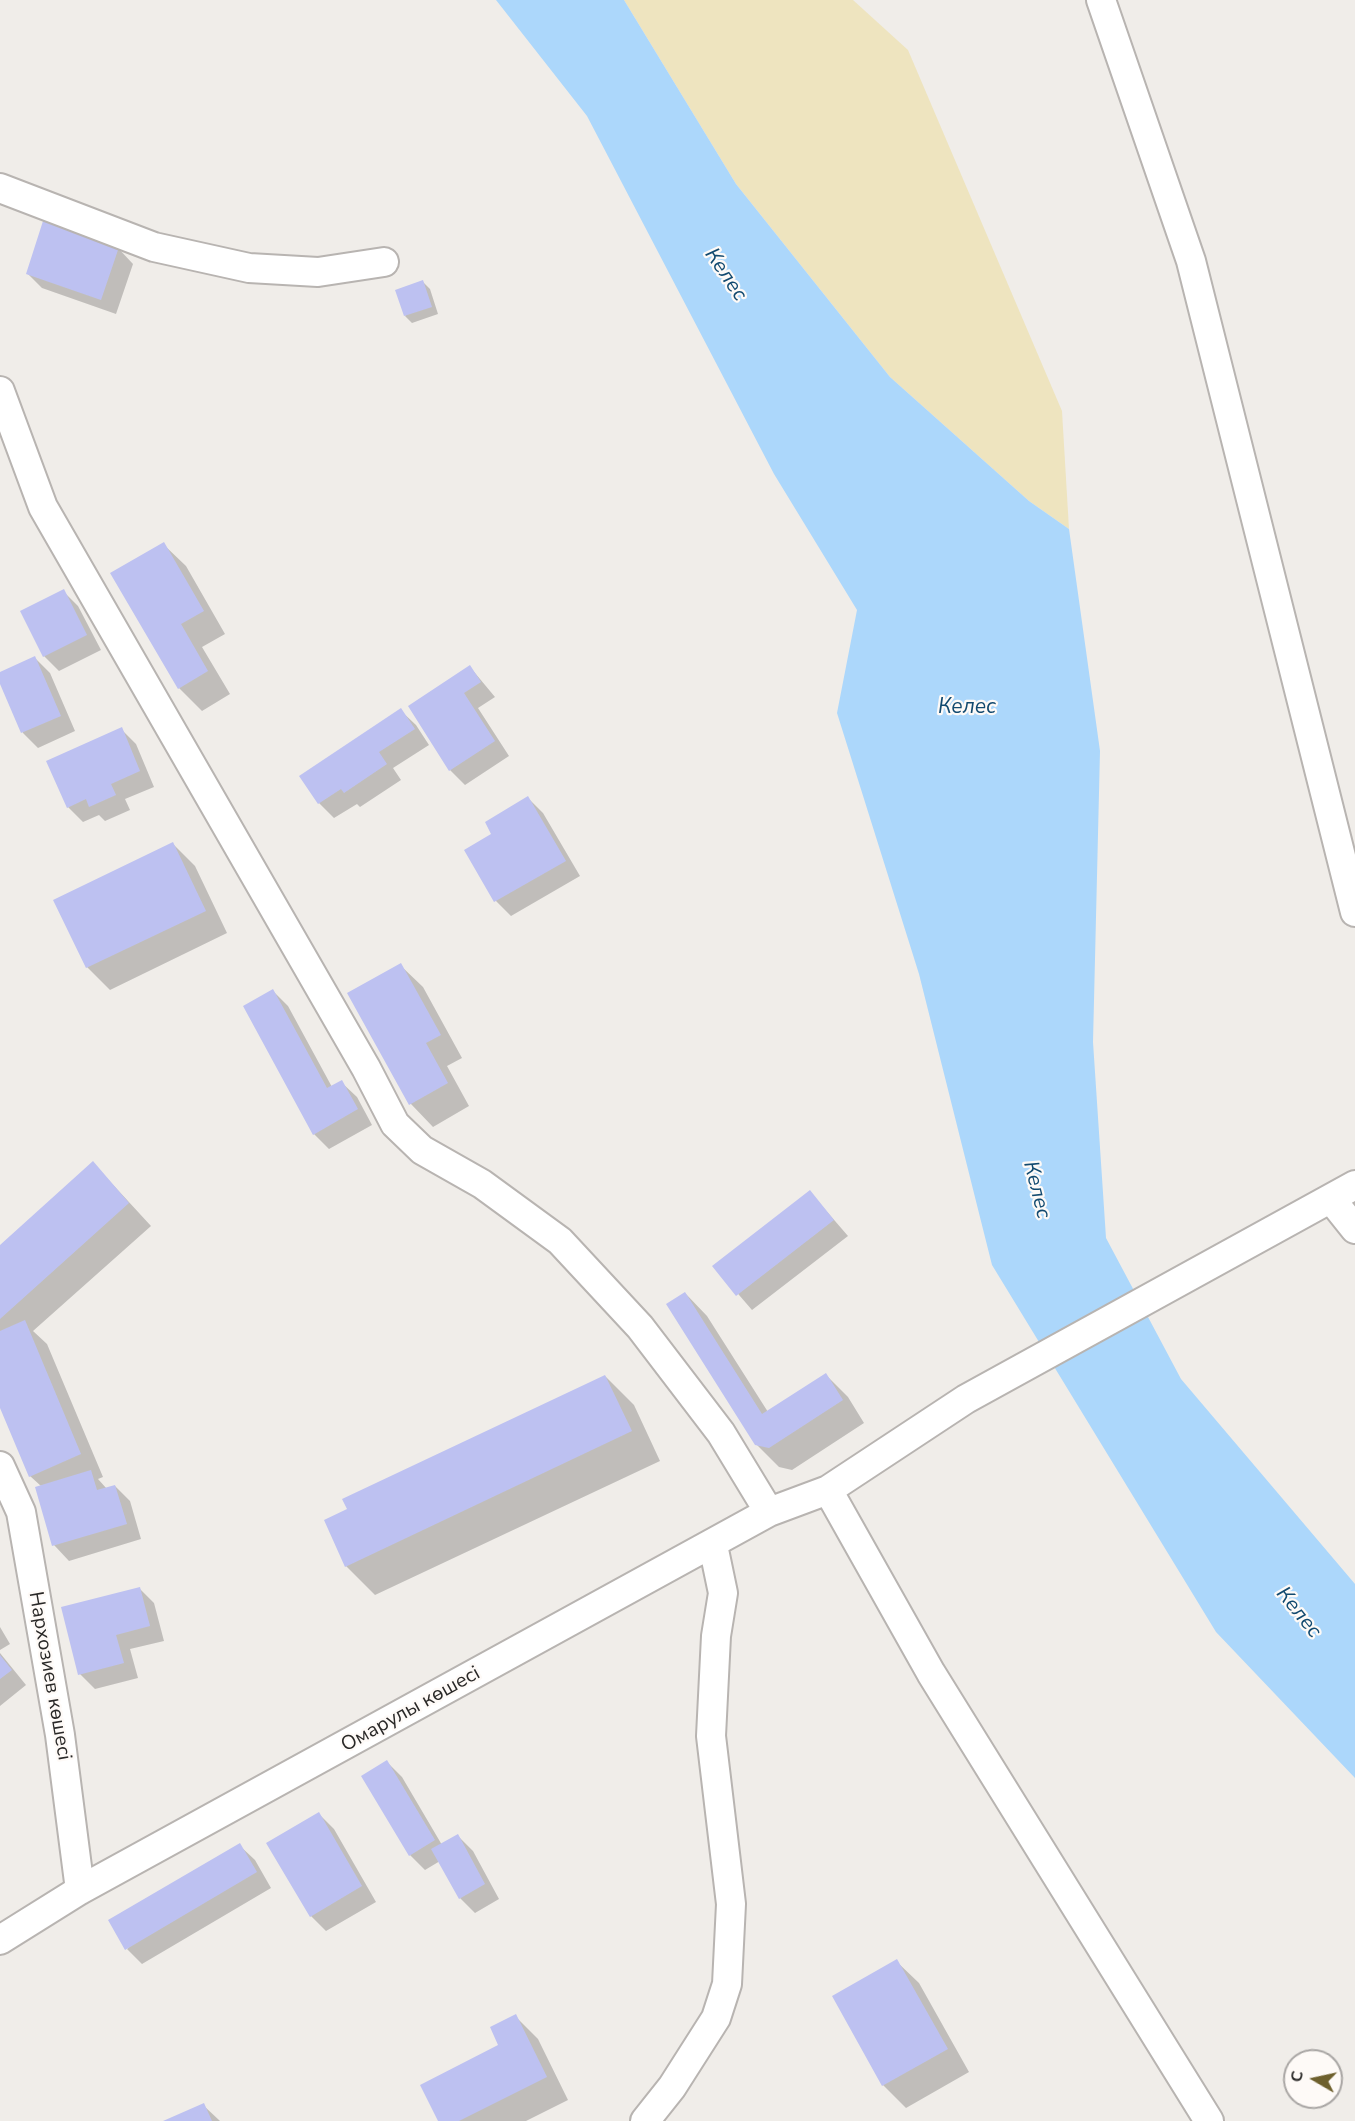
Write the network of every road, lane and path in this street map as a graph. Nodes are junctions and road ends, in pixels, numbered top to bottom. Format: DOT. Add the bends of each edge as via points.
graph roads {
  1 [pos="1101,0"];
  2 [pos="0,188"];
  3 [pos="384,262"];
  4 [pos="0,391"];
  5 [pos="1355,912"];
  6 [pos="1343,1192"];
  7 [pos="1355,1229"];
  8 [pos="0,1466"];
  9 [pos="828,1491"];
  10 [pos="770,1512"];
  11 [pos="713,1545"];
  12 [pos="80,1890"];
  13 [pos="0,1940"];
  14 [pos="645,2121"];
  15 [pos="1209,2121"];
  1 -- 5 [label="street" via="1191,261"];
  2 -- 3 [label="street" via="154,248 249,268 318,272"];
  4 -- 10 [label="street" via="43,507 395,1124 422,1150 482,1184 560,1241 640,1328 721,1433"];
  6 -- 7 [label="street"];
  6 -- 9 [label="street, Омарулы көшесі" via="966,1399"];
  8 -- 12 [label="street, Нархозиев көшесі" via="21,1512 60,1735"];
  9 -- 10 [label="street, Омарулы көшесі"];
  9 -- 15 [label="street" via="931,1673"];
  10 -- 11 [label="street, Омарулы көшесі"];
  11 -- 12 [label="street, Омарулы көшесі"];
  11 -- 14 [label="street" via="723,1593 716,1636 711,1736 731,1904 727,1984 716,2018"];
  12 -- 13 [label="street, Омарулы көшесі"];
}
